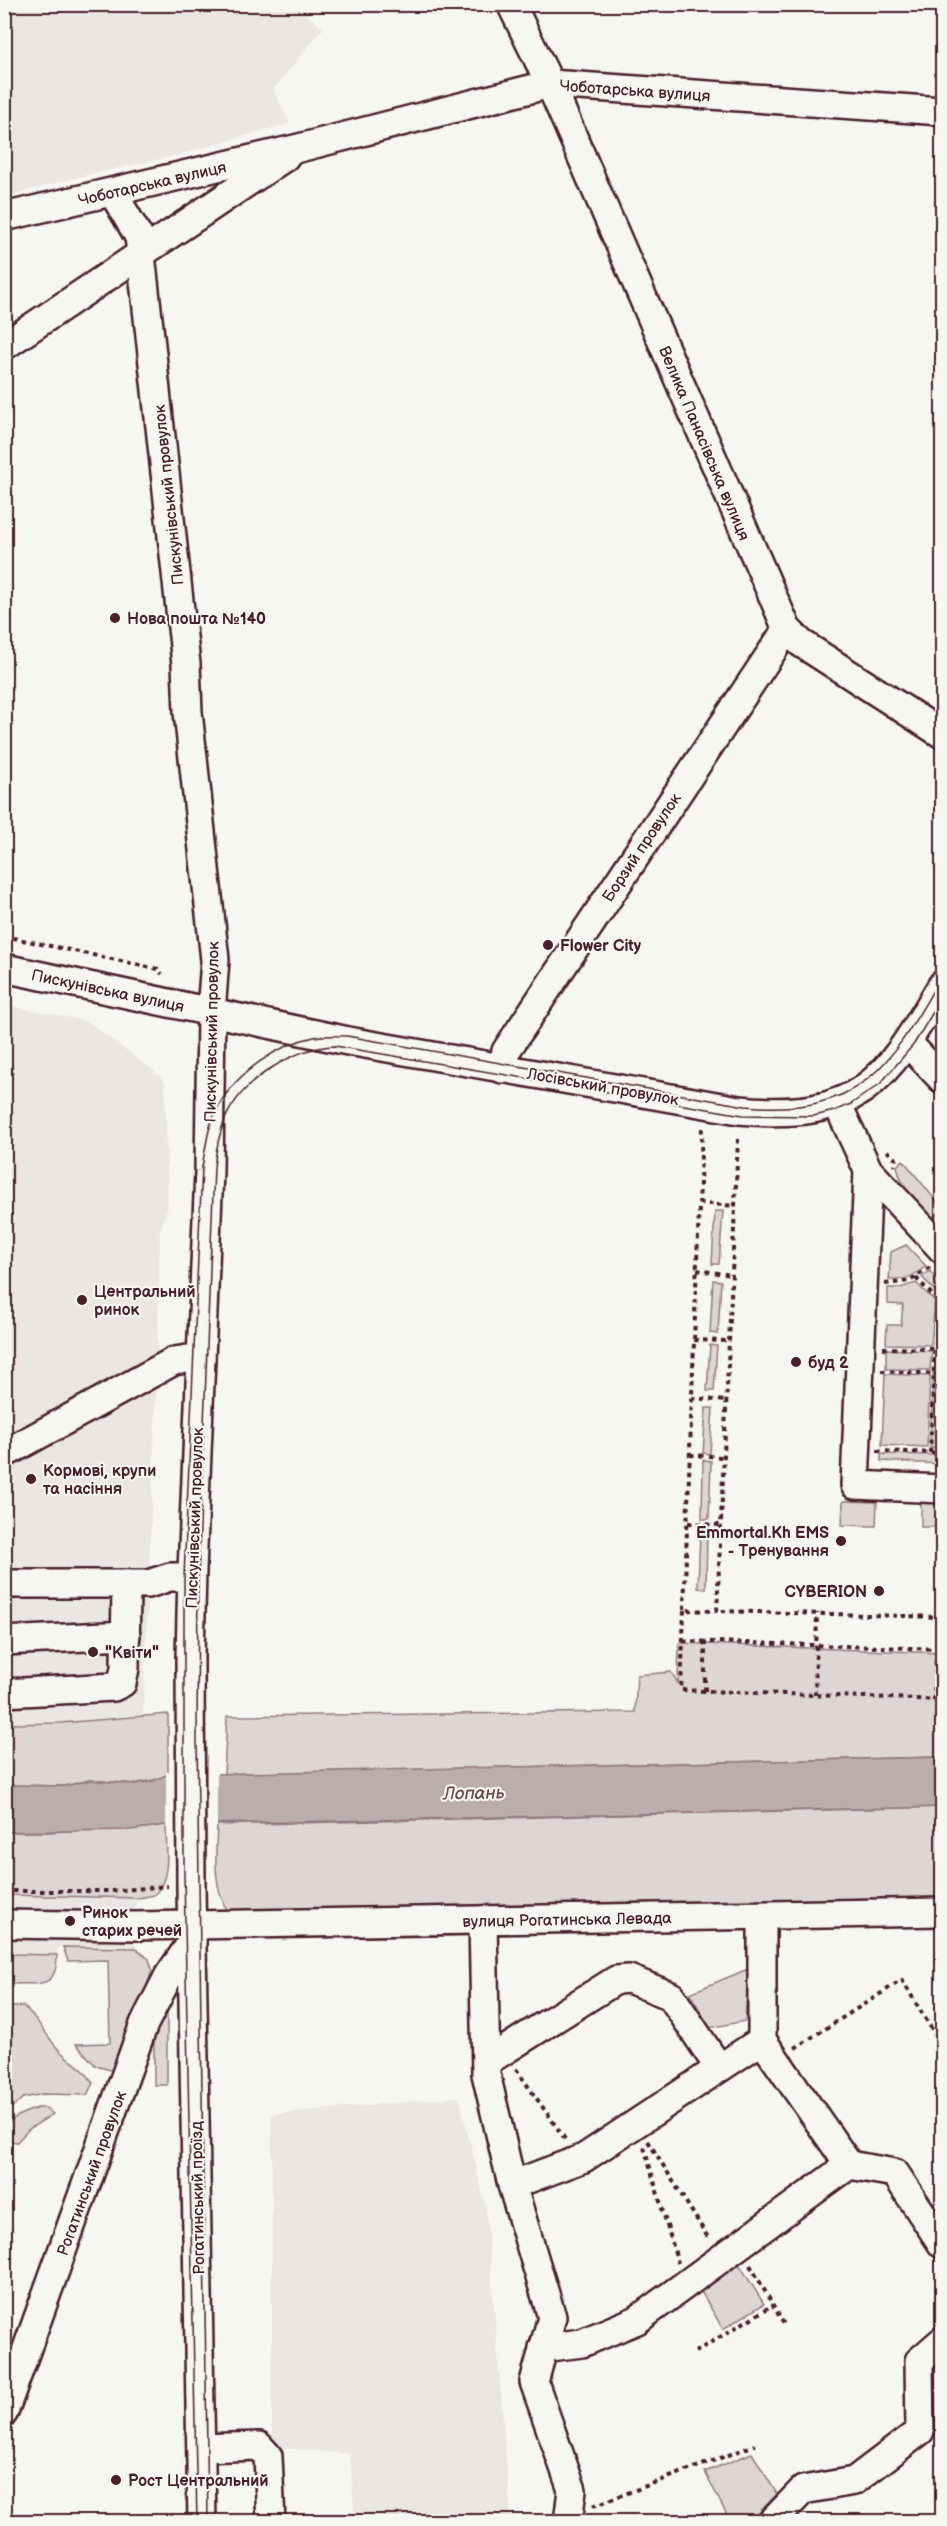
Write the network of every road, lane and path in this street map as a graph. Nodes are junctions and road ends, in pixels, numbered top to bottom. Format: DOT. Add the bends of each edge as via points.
graph roads {
  1 [pos="511,4"];
  2 [pos="550,84"];
  3 [pos="942,111"];
  4 [pos="299,148"];
  5 [pos="113,192"];
  6 [pos="4,217"];
  7 [pos="141,254"];
  8 [pos="4,346"];
  9 [pos="787,628"];
  10 [pos="942,734"];
  11 [pos="4,936"];
  12 [pos="4,968"];
  13 [pos="162,974"];
  14 [pos="942,986"];
  15 [pos="211,1012"];
  16 [pos="935,1017"];
  17 [pos="908,1043"];
  18 [pos="502,1069"];
  19 [pos="942,1078"];
  20 [pos="837,1103"];
  21 [pos="702,1128"];
  22 [pos="738,1139"];
  23 [pos="868,1170"];
  24 [pos="699,1203"];
  25 [pos="735,1206"];
  26 [pos="939,1256"];
  27 [pos="697,1270"];
  28 [pos="732,1275"];
  29 [pos="916,1278"];
  30 [pos="863,1283"];
  31 [pos="937,1299"];
  32 [pos="942,1305"];
  33 [pos="694,1340"];
  34 [pos="729,1341"];
  35 [pos="935,1349"];
  36 [pos="942,1349"];
  37 [pos="201,1357"];
  38 [pos="860,1359"];
  39 [pos="934,1372"];
  40 [pos="942,1374"];
  41 [pos="692,1398"];
  42 [pos="726,1401"];
  43 [pos="856,1450"];
  44 [pos="930,1453"];
  45 [pos="4,1454"];
  46 [pos="942,1454"];
  47 [pos="690,1455"];
  48 [pos="723,1458"];
  49 [pos="942,1489"];
  50 [pos="688,1523"];
  51 [pos="720,1525"];
  52 [pos="191,1577"];
  53 [pos="4,1584"];
  54 [pos="126,1584"];
  55 [pos="684,1610"];
  56 [pos="717,1611"];
  57 [pos="816,1613"];
  58 [pos="940,1617"];
  59 [pos="126,1635"];
  60 [pos="4,1641"];
  61 [pos="683,1641"];
  62 [pos="705,1641"];
  63 [pos="816,1645"];
  64 [pos="937,1649"];
  65 [pos="942,1649"];
  66 [pos="705,1691"];
  67 [pos="4,1692"];
  68 [pos="815,1695"];
  69 [pos="934,1700"];
  70 [pos="942,1700"];
  71 [pos="180,1880"];
  72 [pos="4,1891"];
  73 [pos="942,1912"];
  74 [pos="762,1916"];
  75 [pos="483,1920"];
  76 [pos="4,1924"];
  77 [pos="192,1933"];
  78 [pos="942,2046"];
  79 [pos="769,2050"];
  80 [pos="495,2057"];
  81 [pos="719,2068"];
  82 [pos="637,2123"];
  83 [pos="579,2160"];
  84 [pos="849,2165"];
  85 [pos="512,2185"];
  86 [pos="942,2244"];
  87 [pos="730,2252"];
  88 [pos="684,2285"];
  89 [pos="773,2305"];
  90 [pos="785,2326"];
  91 [pos="942,2341"];
  92 [pos="543,2348"];
  93 [pos="695,2352"];
  94 [pos="4,2412"];
  95 [pos="755,2445"];
  96 [pos="201,2448"];
  97 [pos="569,2518"];
  98 [pos="202,2522"];
  99 [pos="272,2522"];
  100 [pos="772,2522"];
  1 -- 2 [label="street, Велика Панасівська вулиця"];
  2 -- 3 [label="street, Чоботарська вулиця"];
  2 -- 4 [label="street, Чоботарська вулиця"];
  2 -- 9 [label="street, Велика Панасівська вулиця"];
  4 -- 5 [label="street, Чоботарська вулиця"];
  4 -- 7 [label="street, Чоботарська вулиця"];
  5 -- 6 [label="street, Чоботарська вулиця"];
  5 -- 7 [label="street, Пискунівський провулок" via="138,237"];
  7 -- 8 [label="street, Чоботарська вулиця"];
  7 -- 15 [label="street, Пискунівський провулок" via="215,960"];
  9 -- 10 [label="street, Велика Панасівська вулиця" via="801,643"];
  9 -- 18 [label="street, Борзий провулок" via="506,1051"];
  11 -- 13 [label="path" via="158,969"];
  12 -- 15 [label="street, Пискунівська вулиця"];
  14 -- 16 [label="street, Лосівський провулок"];
  15 -- 18 [label="street, Лосівський провулок"];
  15 -- 37 [label="street, Пискунівський провулок"];
  16 -- 17 [label="street, Лосівський провулок"];
  17 -- 19 [label="street"];
  17 -- 20 [label="street, Лосівський провулок" via="882,1074"];
  18 -- 20 [label="street, Лосівський провулок" via="739,1110 806,1111"];
  20 -- 23 [label="street"];
  21 -- 24 [label="path"];
  22 -- 25 [label="path"];
  23 -- 26 [label="street"];
  23 -- 30 [label="street"];
  24 -- 25 [label="path"];
  24 -- 27 [label="path"];
  25 -- 28 [label="path"];
  26 -- 29 [label="path"];
  27 -- 28 [label="path"];
  27 -- 33 [label="path"];
  28 -- 34 [label="path"];
  29 -- 30 [label="path" via="900,1284"];
  29 -- 31 [label="path"];
  30 -- 38 [label="street"];
  31 -- 32 [label="path"];
  31 -- 35 [label="path"];
  33 -- 34 [label="path"];
  33 -- 41 [label="path"];
  34 -- 42 [label="path"];
  35 -- 36 [label="path"];
  35 -- 38 [label="path"];
  35 -- 39 [label="path"];
  37 -- 45 [label="street" via="174,1361"];
  37 -- 52 [label="street, Пискунівський провулок"];
  38 -- 39 [label="path"];
  38 -- 43 [label="street"];
  39 -- 40 [label="path"];
  39 -- 44 [label="path"];
  41 -- 42 [label="path"];
  41 -- 47 [label="path"];
  42 -- 48 [label="path"];
  43 -- 44 [label="path"];
  43 -- 49 [label="street" via="855,1485"];
  44 -- 46 [label="path"];
  47 -- 48 [label="path"];
  47 -- 50 [label="path"];
  48 -- 51 [label="path"];
  50 -- 51 [label="path"];
  50 -- 55 [label="path"];
  51 -- 56 [label="path"];
  52 -- 54 [label="street"];
  52 -- 71 [label="street, Пискунівський провулок" via="191,1738"];
  53 -- 54 [label="street"];
  54 -- 59 [label="street"];
  55 -- 56 [label="path"];
  55 -- 61 [label="path"];
  56 -- 57 [label="path"];
  57 -- 58 [label="path"];
  57 -- 63 [label="path"];
  58 -- 64 [label="path"];
  59 -- 60 [label="street"];
  59 -- 67 [label="street" via="125,1676 114,1687"];
  61 -- 62 [label="path"];
  61 -- 66 [label="path" via="681,1690"];
  62 -- 63 [label="path"];
  62 -- 66 [label="path"];
  63 -- 64 [label="path"];
  63 -- 68 [label="path"];
  64 -- 65 [label="path"];
  64 -- 69 [label="path"];
  66 -- 68 [label="path"];
  68 -- 69 [label="path"];
  69 -- 70 [label="path"];
  71 -- 72 [label="path" via="111,1891"];
  71 -- 77 [label="street, Рогатинський проїзд"];
  73 -- 74 [label="street, вулиця Рогатинська Левада"];
  74 -- 75 [label="street, вулиця Рогатинська Левада"];
  74 -- 79 [label="street"];
  75 -- 77 [label="street, вулиця Рогатинська Левада"];
  75 -- 80 [label="street"];
  76 -- 77 [label="street, вулиця Рогатинська Левада" via="135,1926"];
  77 -- 94 [label="street, Рогатинський провулок" via="144,2024"];
  77 -- 96 [label="street, Рогатинський проїзд"];
  78 -- 79 [label="path" via="902,1980"];
  79 -- 81 [label="street"];
  79 -- 84 [label="street"];
  80 -- 81 [label="street" via="616,1980 629,1978 671,1996"];
  80 -- 83 [label="path"];
  80 -- 85 [label="street" via="486,2074"];
  81 -- 82 [label="street"];
  82 -- 83 [label="street"];
  82 -- 87 [label="path"];
  82 -- 88 [label="path"];
  83 -- 85 [label="street"];
  84 -- 86 [label="street" via="895,2173"];
  84 -- 87 [label="street"];
  85 -- 92 [label="street" via="552,2317"];
  87 -- 88 [label="street"];
  87 -- 89 [label="path"];
  88 -- 92 [label="street" via="637,2320 582,2343"];
  89 -- 90 [label="path"];
  89 -- 93 [label="path"];
  91 -- 100 [label="street" via="919,2361 920,2431 854,2481 803,2490"];
  92 -- 97 [label="street" via="534,2382 572,2490"];
  95 -- 97 [label="path"];
  96 -- 98 [label="street, Рогатинський проїзд"];
  96 -- 99 [label="street" via="259,2446 268,2456"];
}
